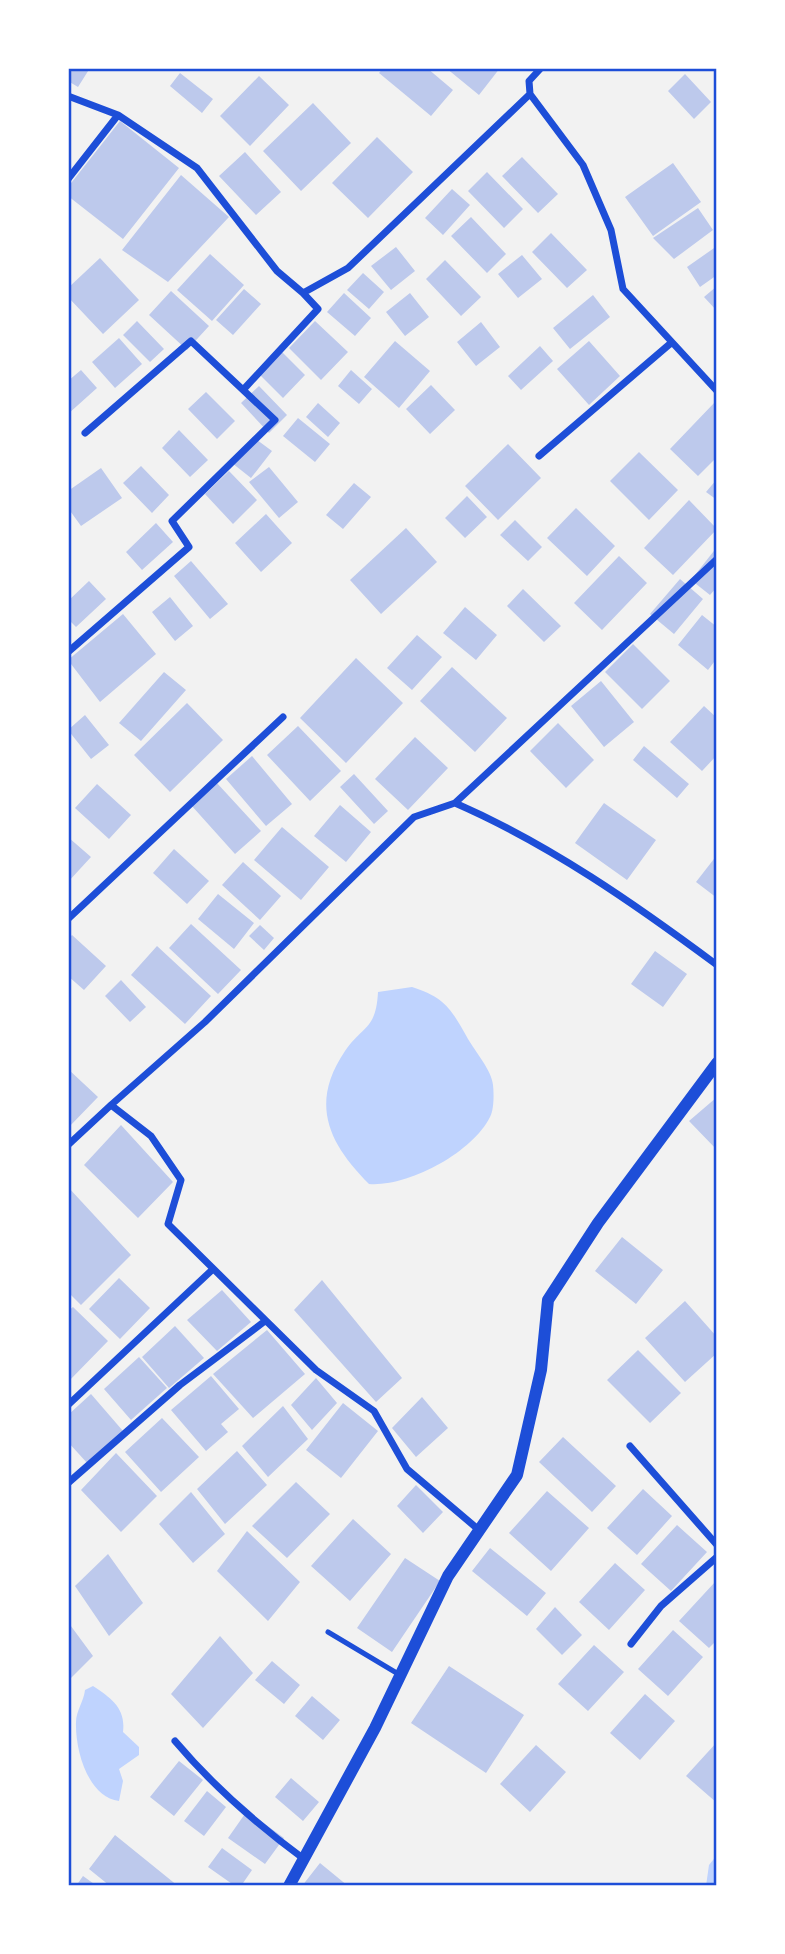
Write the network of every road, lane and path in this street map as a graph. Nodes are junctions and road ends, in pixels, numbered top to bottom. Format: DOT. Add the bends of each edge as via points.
graph roads {
  1 [pos="541,68"];
  2 [pos="530,94"];
  3 [pos="68,96"];
  4 [pos="118,115"];
  5 [pos="68,179"];
  6 [pos="303,293"];
  7 [pos="671,343"];
  8 [pos="243,390"];
  9 [pos="717,391"];
  10 [pos="85,433"];
  11 [pos="539,456"];
  12 [pos="717,559"];
  13 [pos="68,652"];
  14 [pos="283,717"];
  15 [pos="455,803"];
  16 [pos="68,919"];
  17 [pos="717,965"];
  18 [pos="717,1063"];
  19 [pos="111,1105"];
  20 [pos="68,1145"];
  21 [pos="212,1270"];
  22 [pos="265,1321"];
  23 [pos="68,1405"];
  24 [pos="630,1446"];
  25 [pos="68,1483"];
  26 [pos="479,1530"];
  27 [pos="717,1545"];
  28 [pos="717,1557"];
  29 [pos="328,1632"];
  30 [pos="631,1644"];
  31 [pos="400,1675"];
  32 [pos="175,1741"];
  33 [pos="304,1859"];
  34 [pos="289,1886"];
  1 -- 2 [label="street" via="529,81"];
  2 -- 6 [label="street" via="348,268"];
  2 -- 7 [label="street" via="583,165 611,230 624,289"];
  3 -- 4 [label="street"];
  4 -- 5 [label="street"];
  4 -- 6 [label="street" via="197,167 277,271"];
  6 -- 8 [label="street" via="318,309"];
  7 -- 9 [label="street"];
  7 -- 11 [label="street"];
  8 -- 10 [label="street" via="191,341"];
  8 -- 13 [label="street" via="275,420 172,521 189,547"];
  12 -- 15 [label="street"];
  14 -- 16 [label="street"];
  15 -- 17 [label="street" via="512,828 655,919"];
  15 -- 19 [label="street" via="414,817 205,1022"];
  18 -- 26 [label="street" via="598,1223 548,1300 541,1370 517,1475"];
  19 -- 20 [label="street"];
  19 -- 21 [label="street" via="151,1136 181,1180 167,1224"];
  21 -- 22 [label="street"];
  21 -- 23 [label="street"];
  22 -- 25 [label="street" via="180,1385"];
  22 -- 26 [label="street" via="316,1370 374,1411 407,1469"];
  24 -- 27 [label="street"];
  26 -- 31 [label="street" via="448,1576"];
  28 -- 30 [label="street" via="661,1606"];
  29 -- 31 [label="lane"];
  31 -- 33 [label="street"];
  32 -- 33 [label="street" via="216,1788"];
  33 -- 34 [label="street"];
}
